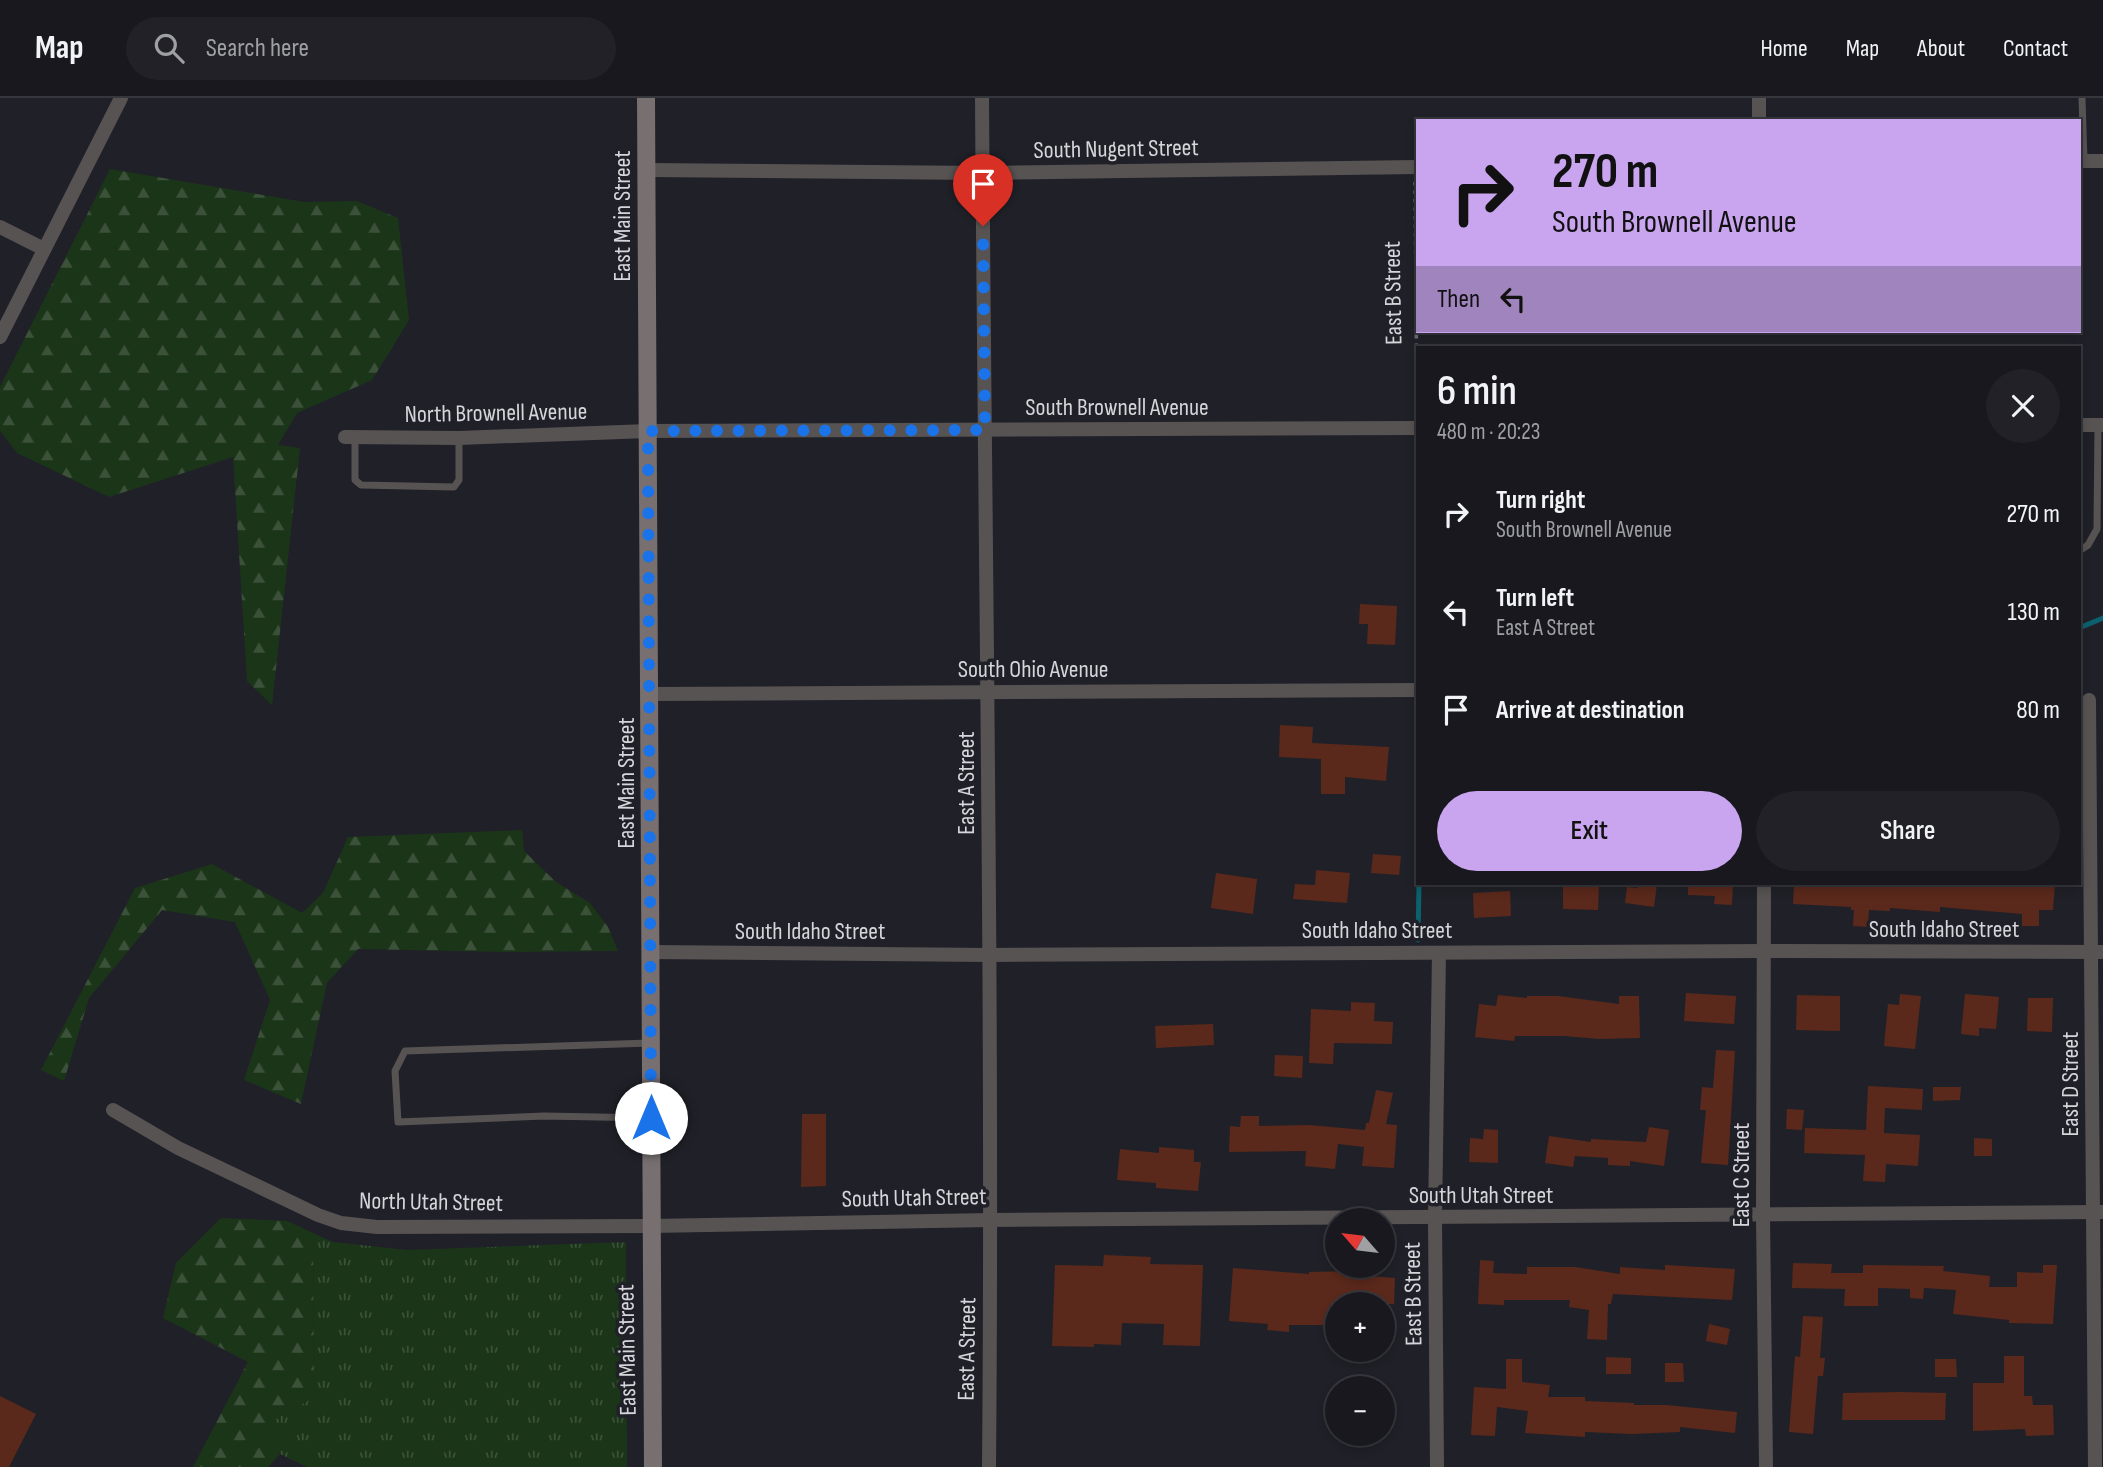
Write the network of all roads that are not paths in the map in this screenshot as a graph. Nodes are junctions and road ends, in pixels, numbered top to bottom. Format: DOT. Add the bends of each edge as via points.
graph roads {
  1 [pos="121,98"];
  2 [pos="646,98"];
  3 [pos="982,98"];
  4 [pos="1759,98"];
  5 [pos="2082,98"];
  6 [pos="1759,119"];
  7 [pos="2082,161"];
  8 [pos="2103,161"];
  9 [pos="1416,167"];
  10 [pos="646,170"];
  11 [pos="982,173"];
  12 [pos="0,227"];
  13 [pos="44,249"];
  14 [pos="0,337"];
  15 [pos="2081,425"];
  16 [pos="2100,425"];
  17 [pos="1416,428"];
  18 [pos="985,430"];
  19 [pos="648,431"];
  20 [pos="350,438"];
  21 [pos="459,438"];
  22 [pos="2081,550"];
  23 [pos="1416,690"];
  24 [pos="989,692"];
  25 [pos="650,694"];
  26 [pos="2089,700"];
  27 [pos="1765,885"];
  28 [pos="1765,951"];
  29 [pos="651,952"];
  30 [pos="2098,952"];
  31 [pos="1439,953"];
  32 [pos="989,955"];
  33 [pos="651,1043"];
  34 [pos="113,1110"];
  35 [pos="651,1118"];
  36 [pos="2098,1212"];
  37 [pos="1763,1215"];
  38 [pos="1435,1218"];
  39 [pos="991,1220"];
  40 [pos="650,1226"];
  41 [pos="2099,1351"];
  42 [pos="653,1467"];
  43 [pos="989,1467"];
  44 [pos="1437,1467"];
  45 [pos="1766,1467"];
  46 [pos="2095,1467"];
  1 -- 13 [label="street"];
  2 -- 10 [label="street, East Main Street"];
  3 -- 11 [label="street, East A Street"];
  4 -- 6 [label="street"];
  5 -- 7 [label="lane"];
  7 -- 8 [label="street"];
  9 -- 11 [label="street, South Nugent Street"];
  10 -- 11 [label="street, South Nugent Street"];
  10 -- 19 [label="street, East Main Street"];
  11 -- 18 [label="street, East A Street"];
  12 -- 13 [label="street"];
  13 -- 14 [label="street"];
  15 -- 16 [label="street"];
  16 -- 22 [label="lane" via="2097,528"];
  17 -- 18 [label="street, South Brownell Avenue"];
  18 -- 19 [label="street, South Brownell Avenue"];
  18 -- 24 [label="street, East A Street"];
  19 -- 21 [label="street, North Brownell Avenue"];
  19 -- 25 [label="street, East Main Street"];
  20 -- 21 [label="street, North Brownell Avenue"];
  20 -- 21 [label="lane" via="355,480 361,485 454,487 459,480"];
  23 -- 24 [label="street, South Ohio Avenue"];
  24 -- 25 [label="street, South Ohio Avenue"];
  24 -- 32 [label="street, East A Street"];
  25 -- 29 [label="street, East Main Street"];
  26 -- 30 [label="street, East D Street"];
  27 -- 28 [label="street, East C Street"];
  28 -- 30 [label="street, South Idaho Street"];
  28 -- 31 [label="street, South Idaho Street"];
  28 -- 37 [label="street, East C Street"];
  29 -- 32 [label="street, South Idaho Street"];
  29 -- 33 [label="street, East Main Street"];
  30 -- 36 [label="street, East D Street"];
  31 -- 32 [label="street, South Idaho Street"];
  31 -- 38 [label="street, East B Street"];
  32 -- 39 [label="street, East A Street"];
  33 -- 35 [label="street, East Main Street"];
  33 -- 35 [label="lane" via="405,1051 395,1071 398,1122 544,1116"];
  34 -- 40 [label="street, North Utah Street" via="178,1148 341,1223 377,1227"];
  35 -- 40 [label="street, East Main Street"];
  36 -- 37 [label="street, South Utah Street"];
  36 -- 41 [label="street, East D Street"];
  37 -- 38 [label="street, South Utah Street"];
  37 -- 45 [label="street, East C Street"];
  38 -- 39 [label="street, South Utah Street"];
  38 -- 44 [label="street, East B Street"];
  39 -- 40 [label="street, South Utah Street"];
  39 -- 43 [label="street, East A Street"];
  40 -- 42 [label="street, East Main Street"];
  41 -- 46 [label="street, East D Street"];
}
